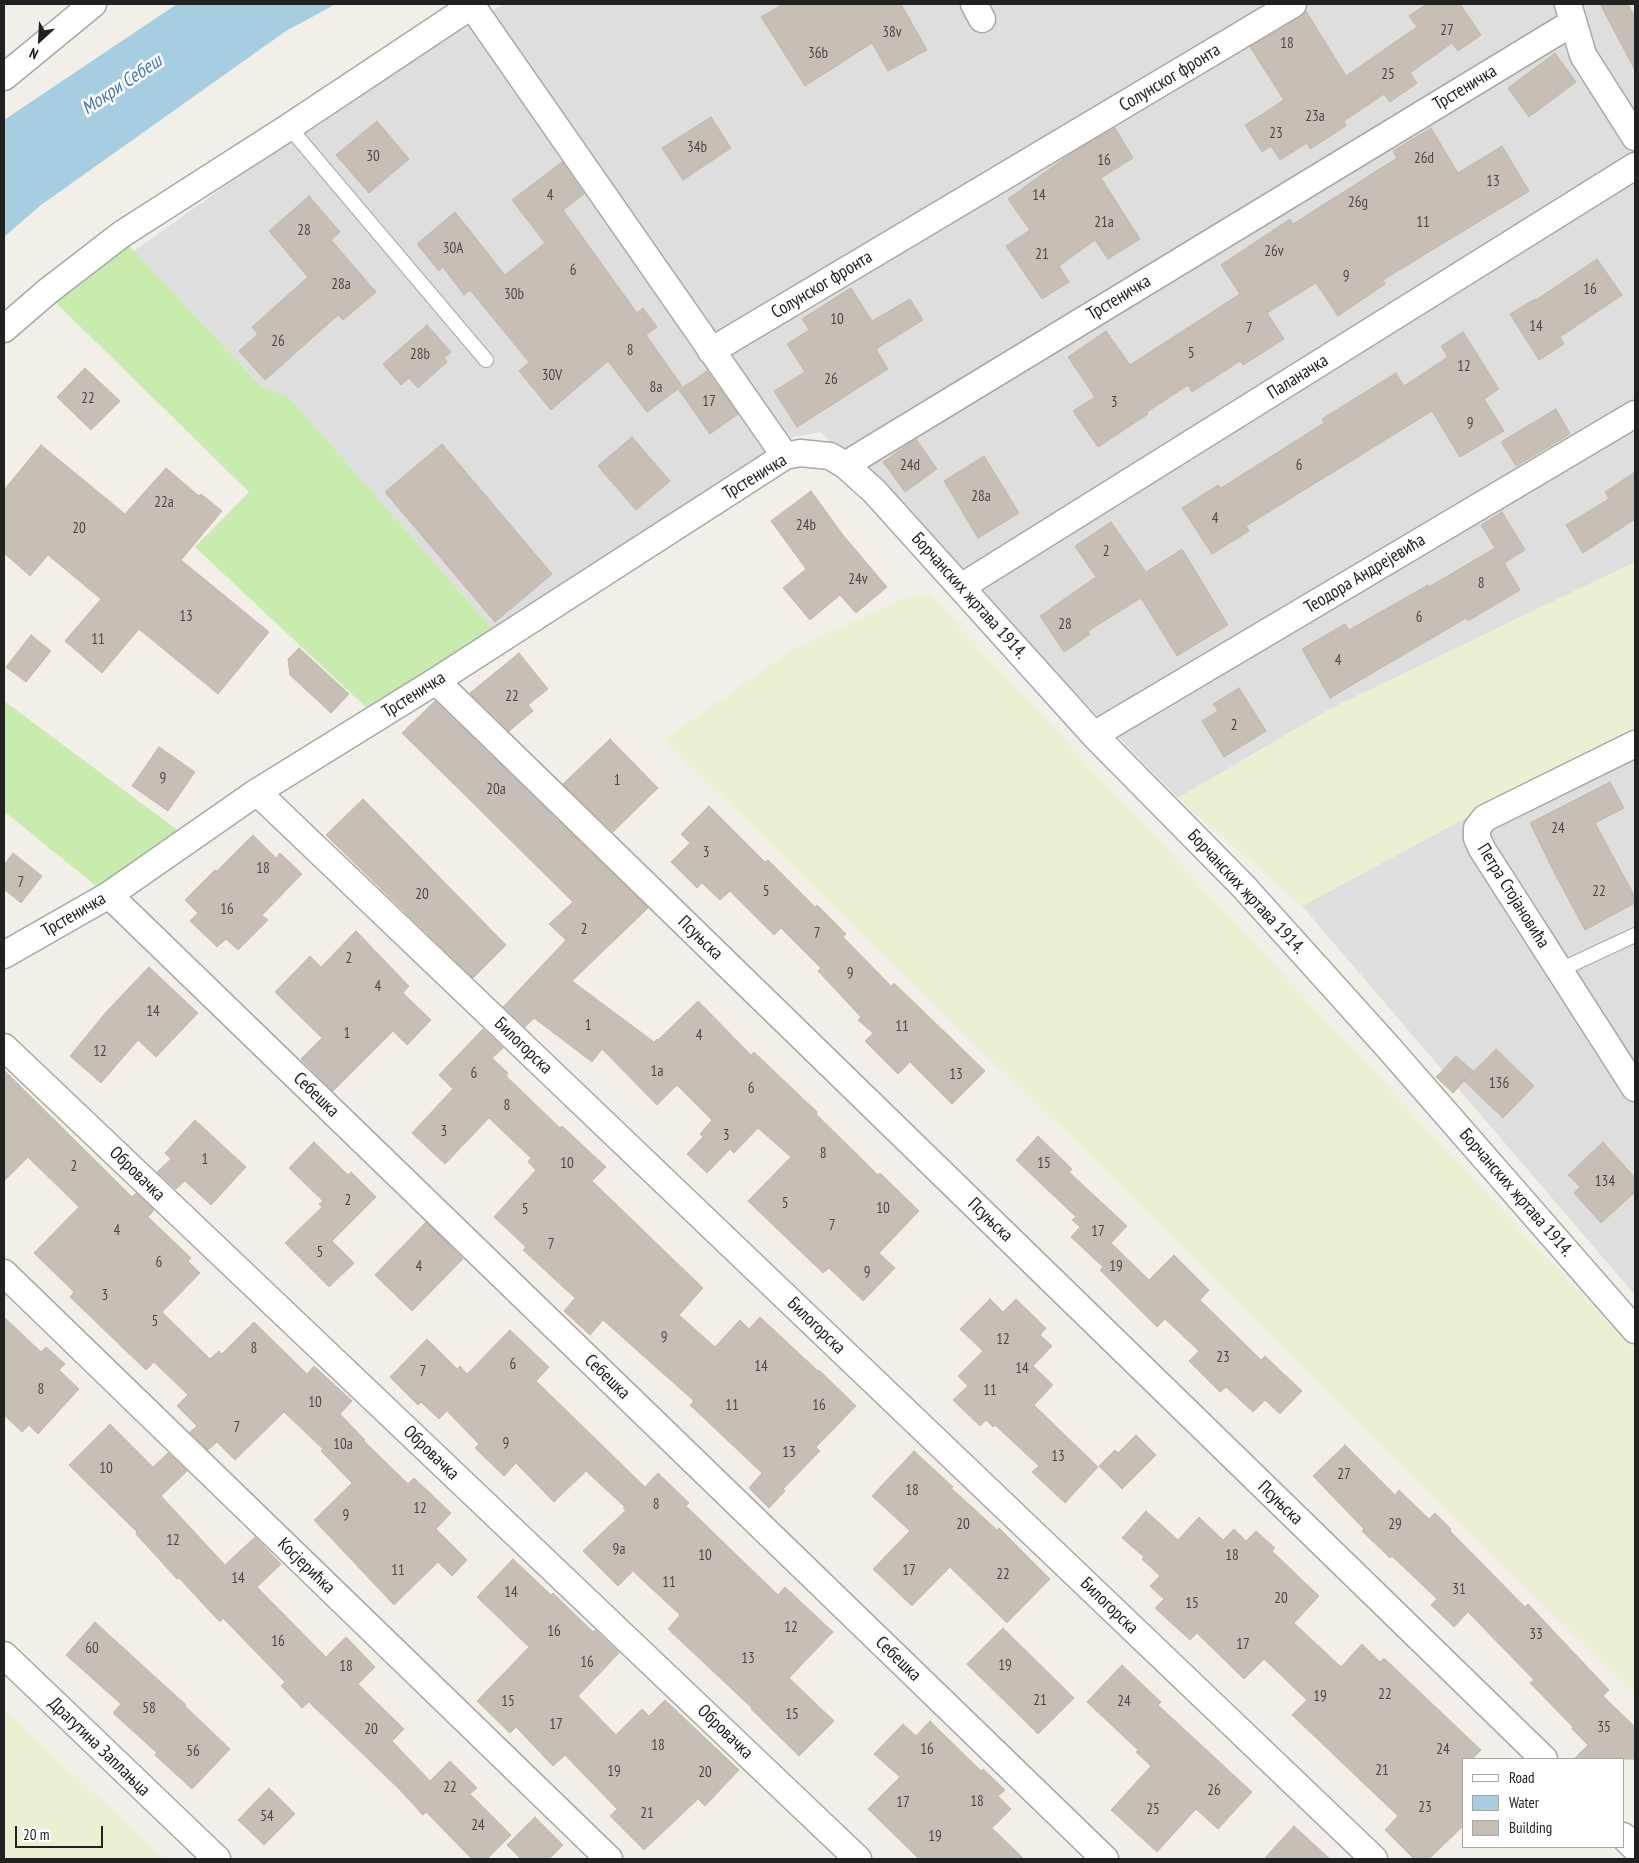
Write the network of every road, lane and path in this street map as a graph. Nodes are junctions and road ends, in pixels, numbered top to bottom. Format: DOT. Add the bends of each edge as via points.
graph roads {
  1 [pos="93,4"];
  2 [pos="1293,4"];
  3 [pos="473,5"];
  4 [pos="1570,13"];
  5 [pos="4,77"];
  6 [pos="289,127"];
  7 [pos="1635,137"];
  8 [pos="1635,166"];
  9 [pos="4,328"];
  10 [pos="711,351"];
  11 [pos="486,360"];
  12 [pos="1635,414"];
  13 [pos="785,456"];
  14 [pos="845,465"];
  15 [pos="961,587"];
  16 [pos="436,681"];
  17 [pos="1094,735"];
  18 [pos="1635,744"];
  19 [pos="257,792"];
  20 [pos="109,895"];
  21 [pos="1635,935"];
  22 [pos="4,955"];
  23 [pos="1560,970"];
  24 [pos="4,1047"];
  25 [pos="1635,1088"];
  26 [pos="4,1273"];
  27 [pos="1635,1330"];
  28 [pos="4,1655"];
  29 [pos="1543,1758"];
  30 [pos="1624,1837"];
  31 [pos="1635,1848"];
  32 [pos="217,1859"];
  33 [pos="609,1859"];
  34 [pos="858,1859"];
  35 [pos="1105,1859"];
  36 [pos="1374,1859"];
  1 -- 5 [label="street"];
  2 -- 10 [label="street, Солунског фронта"];
  3 -- 6 [label="street"];
  3 -- 10 [label="street"];
  4 -- 7 [label="street" via="1583,55"];
  4 -- 14 [label="street, Трстеничка"];
  6 -- 9 [label="street" via="122,234"];
  6 -- 11 [label="lane"];
  8 -- 15 [label="street, Паланачка"];
  10 -- 13 [label="street"];
  12 -- 17 [label="street, Теодора Андрејевића"];
  13 -- 14 [label="street, Трстеничка" via="814,453 830,456"];
  13 -- 16 [label="street, Трстеничка"];
  14 -- 15 [label="street, Борчанских жртава 1914." via="874,491"];
  15 -- 17 [label="street, Борчанских жртава 1914."];
  16 -- 19 [label="street, Трстеничка"];
  16 -- 29 [label="street, Псуњска"];
  17 -- 27 [label="street, Борчанских жртава 1914." via="1243,886"];
  18 -- 23 [label="street, Петра Стојановића" via="1485,818 1477,828 1482,849"];
  19 -- 20 [label="street, Трстеничка"];
  19 -- 36 [label="street, Билогорска"];
  20 -- 22 [label="street, Трстеничка"];
  20 -- 35 [label="street, Себешка"];
  21 -- 23 [label="lane"];
  23 -- 25 [label="street, Петра Стојановића"];
  24 -- 34 [label="street, Обровачка"];
  26 -- 33 [label="street, Косјерићка"];
  28 -- 32 [label="street, Драгутина Заплањца"];
  30 -- 31 [label="street"];
}
